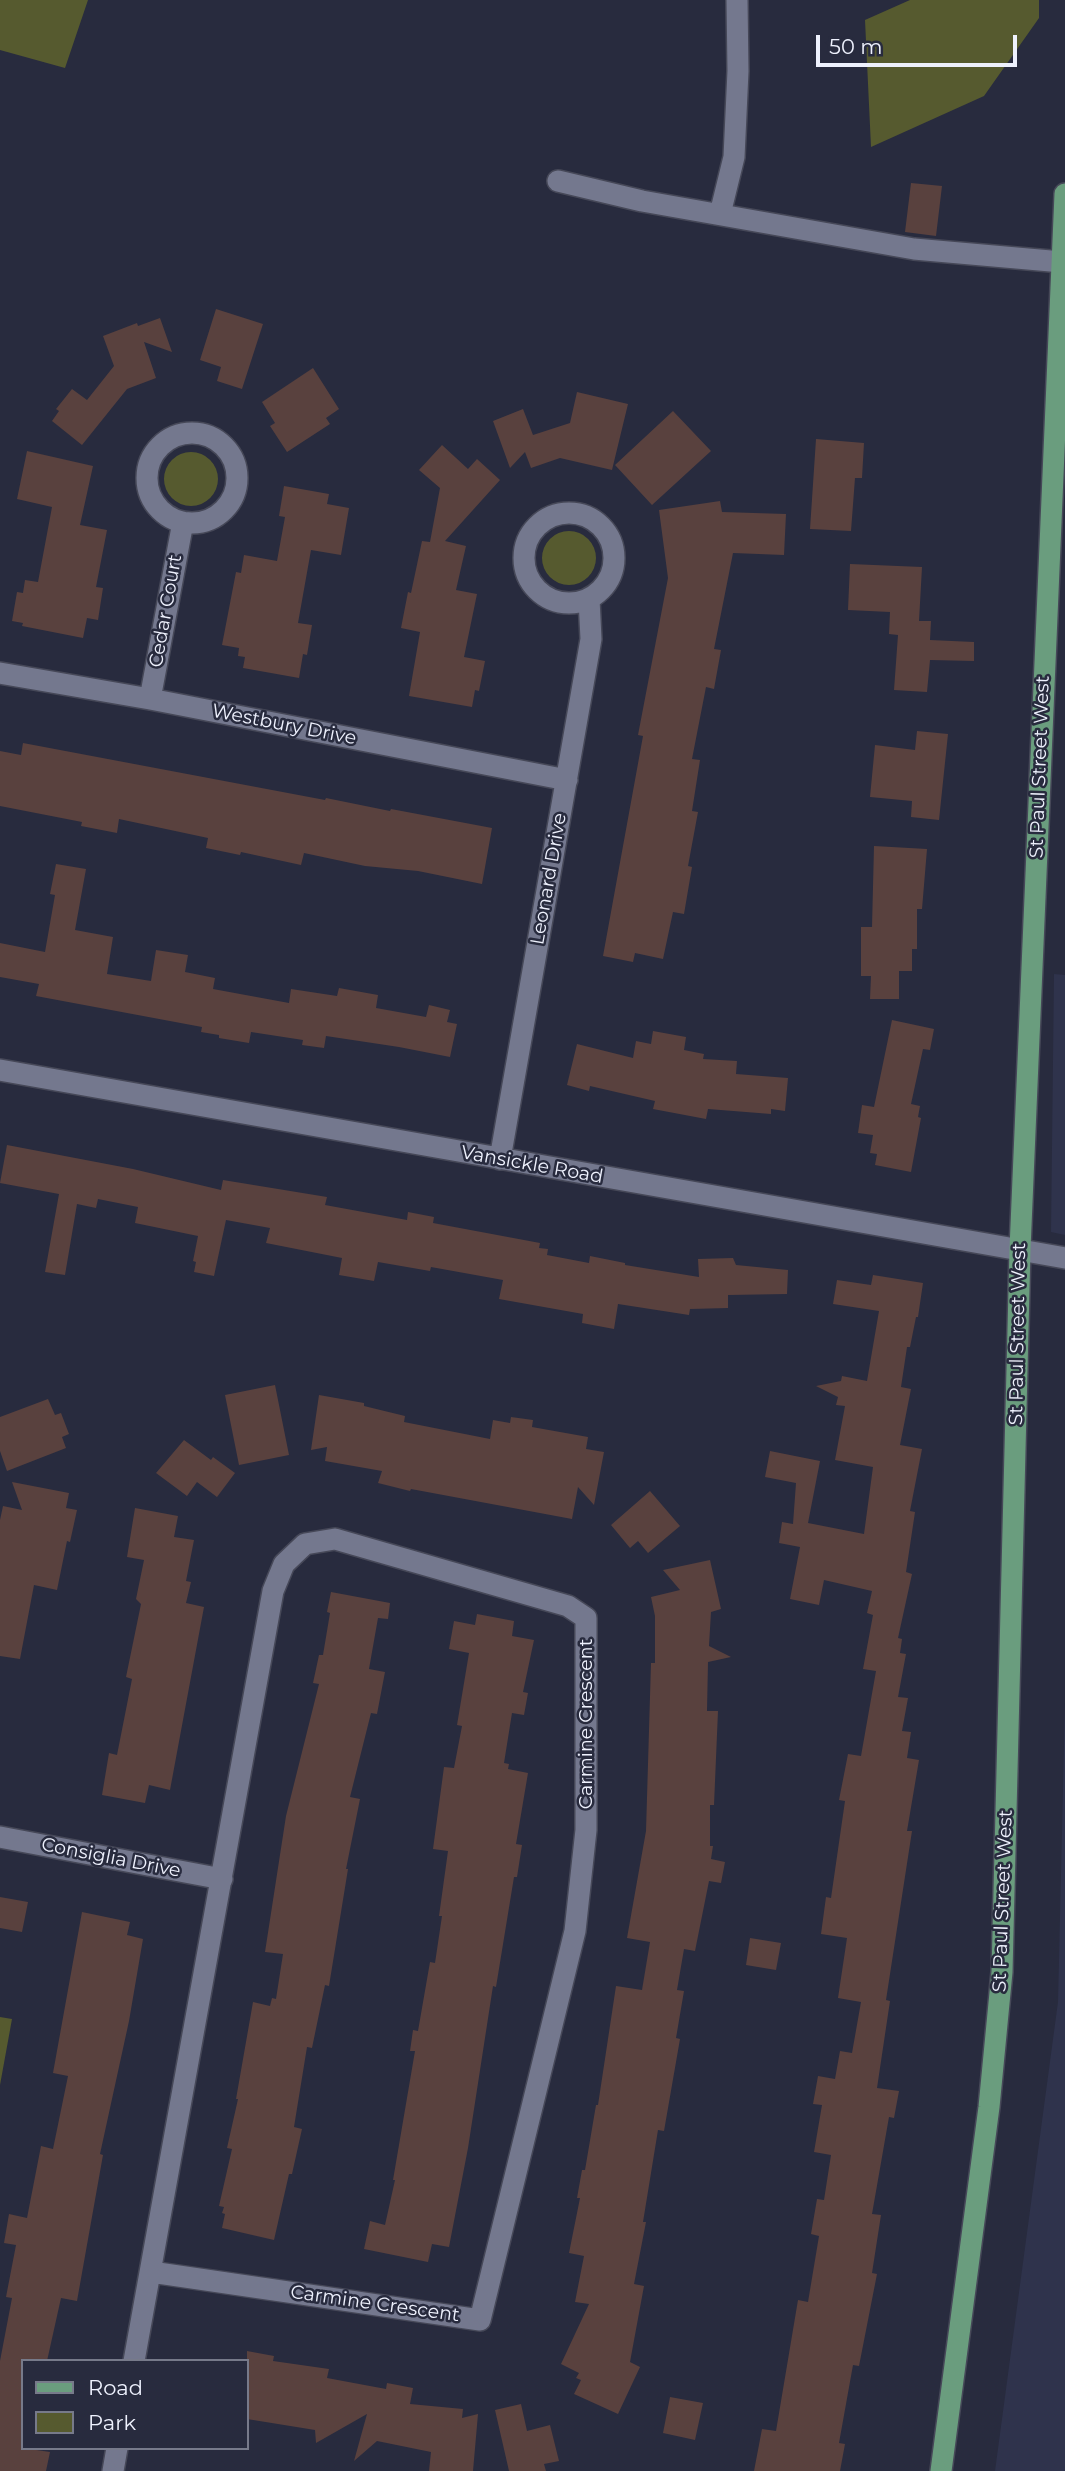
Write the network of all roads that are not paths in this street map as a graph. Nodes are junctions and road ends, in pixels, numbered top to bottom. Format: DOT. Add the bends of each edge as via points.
graph roads {
  1 [pos="737,0"];
  2 [pos="558,181"];
  3 [pos="1065,194"];
  4 [pos="720,214"];
  5 [pos="1062,262"];
  6 [pos="183,522"];
  7 [pos="589,599"];
  8 [pos="0,673"];
  9 [pos="150,699"];
  10 [pos="567,780"];
  11 [pos="0,1070"];
  12 [pos="500,1159"];
  13 [pos="1020,1249"];
  14 [pos="1065,1258"];
  15 [pos="0,1838"];
  16 [pos="222,1879"];
  17 [pos="151,2272"];
  18 [pos="134,2359"];
  19 [pos="117,2450"];
  20 [pos="113,2471"];
  21 [pos="941,2471"];
  1 -- 4 [label="street" via="734,157"];
  2 -- 4 [label="street"];
  3 -- 5 [label="main road, St Paul Street West"];
  4 -- 5 [label="street" via="914,249"];
  5 -- 13 [label="main road, St Paul Street West"];
  6 -- 6 [label="street" via="169,517 154,502 147,482 148,467 153,454 176,435 205,434 230,452 237,481 225,509 213,519"];
  6 -- 9 [label="street, Cedar Court"];
  7 -- 7 [label="street" via="557,603 542,596 527,576 523,552 528,537 538,523 552,515 574,513 596,521 613,546 611,576"];
  7 -- 10 [label="street, Leonard Drive" via="591,639"];
  8 -- 9 [label="street, Westbury Drive"];
  9 -- 10 [label="street, Westbury Drive"];
  10 -- 12 [label="street, Leonard Drive"];
  11 -- 12 [label="street, Vansickle Road"];
  12 -- 13 [label="street, Vansickle Road"];
  13 -- 14 [label="street, Vansickle Road"];
  13 -- 21 [label="main road, St Paul Street West" via="1002,1972"];
  15 -- 16 [label="street, Consiglia Drive"];
  16 -- 17 [label="street, Carmine Crescent"];
  16 -- 17 [label="street, Carmine Crescent" via="273,1591 284,1564 305,1545 335,1539 568,1606 586,1618 586,1830 575,1931 480,2320"];
  17 -- 18 [label="street, Carmine Crescent"];
  19 -- 20 [label="street"];
}
